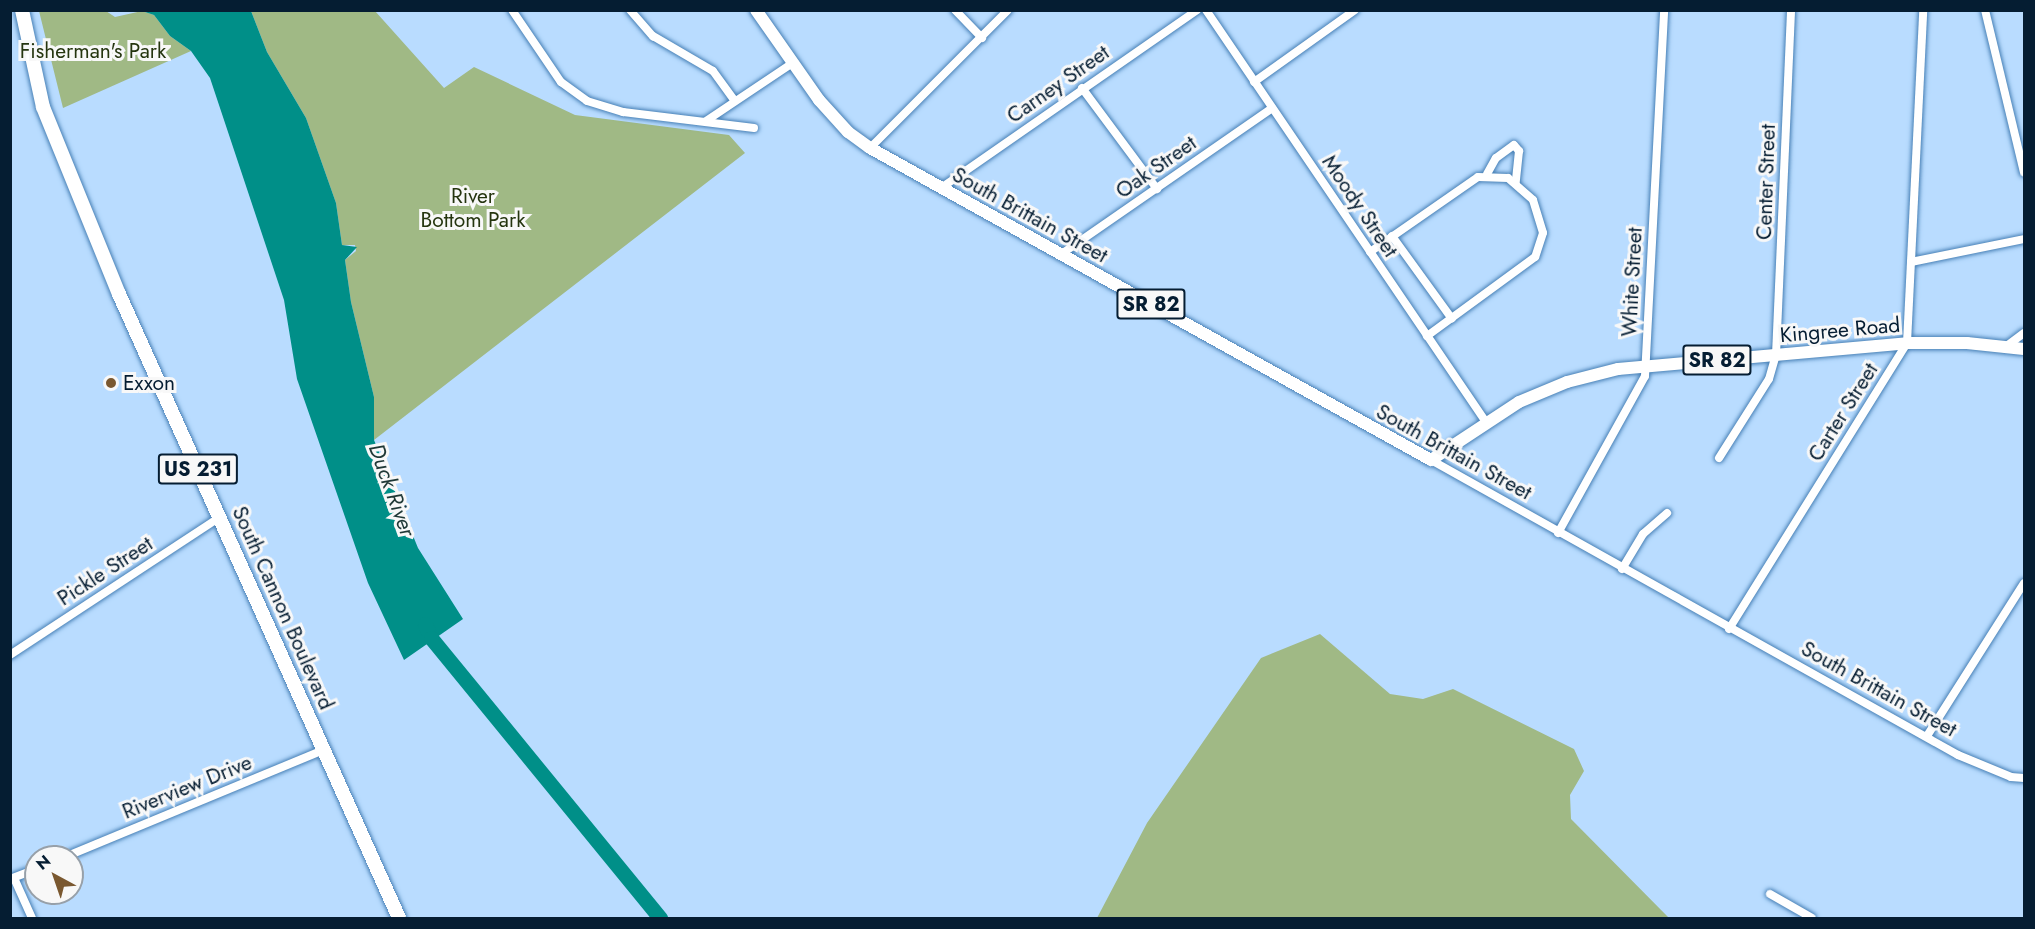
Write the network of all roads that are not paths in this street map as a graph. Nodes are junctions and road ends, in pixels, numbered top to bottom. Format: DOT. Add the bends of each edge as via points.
graph roads {
  1 [pos="22,10"];
  2 [pos="512,10"];
  3 [pos="630,10"];
  4 [pos="756,10"];
  5 [pos="956,10"];
  6 [pos="1008,10"];
  7 [pos="1197,10"];
  8 [pos="1206,10"];
  9 [pos="1354,10"];
  10 [pos="1664,10"];
  11 [pos="1791,10"];
  12 [pos="1923,10"];
  13 [pos="1985,10"];
  14 [pos="982,38"];
  15 [pos="791,64"];
  16 [pos="1254,82"];
  17 [pos="1082,88"];
  18 [pos="735,101"];
  19 [pos="1272,108"];
  20 [pos="706,121"];
  21 [pos="754,128"];
  22 [pos="870,148"];
  23 [pos="2025,172"];
  24 [pos="1487,174"];
  25 [pos="1516,182"];
  26 [pos="941,188"];
  27 [pos="1157,189"];
  28 [pos="1392,236"];
  29 [pos="2025,239"];
  30 [pos="1370,252"];
  31 [pos="1060,255"];
  32 [pos="1911,262"];
  33 [pos="1452,319"];
  34 [pos="2025,333"];
  35 [pos="1427,336"];
  36 [pos="1907,344"];
  37 [pos="2008,345"];
  38 [pos="2025,349"];
  39 [pos="1776,355"];
  40 [pos="1646,365"];
  41 [pos="1486,422"];
  42 [pos="1719,458"];
  43 [pos="1431,460"];
  44 [pos="1666,513"];
  45 [pos="220,517"];
  46 [pos="1558,533"];
  47 [pos="1622,569"];
  48 [pos="2025,584"];
  49 [pos="1729,629"];
  50 [pos="10,655"];
  51 [pos="1927,736"];
  52 [pos="323,750"];
  53 [pos="2025,778"];
  54 [pos="84,849"];
  55 [pos="12,879"];
  56 [pos="1770,894"];
  57 [pos="32,918"];
  58 [pos="399,918"];
  59 [pos="1812,918"];
  1 -- 45 [label="highway, South Cannon Boulevard / US 231" via="46,116 119,294"];
  2 -- 20 [label="street" via="561,82 587,101 623,112"];
  3 -- 18 [label="street" via="653,36 713,71"];
  4 -- 15 [label="main road, SR 82"];
  5 -- 14 [label="street"];
  6 -- 14 [label="street"];
  7 -- 17 [label="street, Carney Street"];
  8 -- 16 [label="street, Moody Street"];
  9 -- 16 [label="street"];
  10 -- 40 [label="street, White Street"];
  11 -- 39 [label="street, Center Street"];
  12 -- 32 [label="street, Carter Street"];
  13 -- 23 [label="street"];
  14 -- 22 [label="street"];
  15 -- 18 [label="street"];
  15 -- 22 [label="main road, SR 82" via="836,119"];
  16 -- 19 [label="street, Moody Street"];
  17 -- 26 [label="street, Carney Street"];
  17 -- 27 [label="street"];
  18 -- 20 [label="street"];
  19 -- 27 [label="street, Oak Street"];
  19 -- 30 [label="street, Moody Street"];
  20 -- 21 [label="street"];
  22 -- 26 [label="main road, South Brittain Street / SR 82"];
  24 -- 25 [label="street"];
  24 -- 25 [label="street" via="1496,158 1514,145 1519,151"];
  24 -- 28 [label="street" via="1469,180"];
  25 -- 33 [label="street" via="1539,211 1543,222 1541,246 1527,266"];
  26 -- 31 [label="main road, South Brittain Street / SR 82"];
  27 -- 31 [label="street, Oak Street"];
  28 -- 30 [label="street"];
  28 -- 33 [label="street"];
  29 -- 32 [label="street"];
  30 -- 35 [label="street, Moody Street"];
  31 -- 43 [label="main road, South Brittain Street / SR 82"];
  32 -- 36 [label="street, Carter Street"];
  33 -- 35 [label="street"];
  34 -- 37 [label="street"];
  35 -- 41 [label="street, Moody Street"];
  36 -- 37 [label="main road, Kingree Road / SR 82"];
  36 -- 39 [label="main road, Kingree Road / SR 82"];
  36 -- 49 [label="street, Carter Street"];
  37 -- 38 [label="main road, Kingree Road / SR 82"];
  39 -- 40 [label="main road, Kingree Road / SR 82"];
  39 -- 42 [label="street, Center Street" via="1769,379"];
  40 -- 41 [label="main road, Kingree Road / SR 82" via="1568,382 1519,402"];
  40 -- 46 [label="street, White Street" via="1638,395"];
  41 -- 43 [label="main road, Kingree Road / SR 82"];
  43 -- 46 [label="street, South Brittain Street"];
  44 -- 47 [label="street" via="1643,534"];
  45 -- 50 [label="street, Pickle Street"];
  45 -- 52 [label="highway, South Cannon Boulevard / US 231"];
  46 -- 47 [label="street, South Brittain Street"];
  47 -- 49 [label="street, South Brittain Street"];
  48 -- 51 [label="street"];
  49 -- 51 [label="street, South Brittain Street"];
  51 -- 53 [label="street, South Brittain Street" via="1958,755 2011,777"];
  52 -- 54 [label="street, Riverview Drive"];
  52 -- 58 [label="highway, South Cannon Boulevard / US 231"];
  55 -- 57 [label="street"];
  56 -- 59 [label="street"];
}
